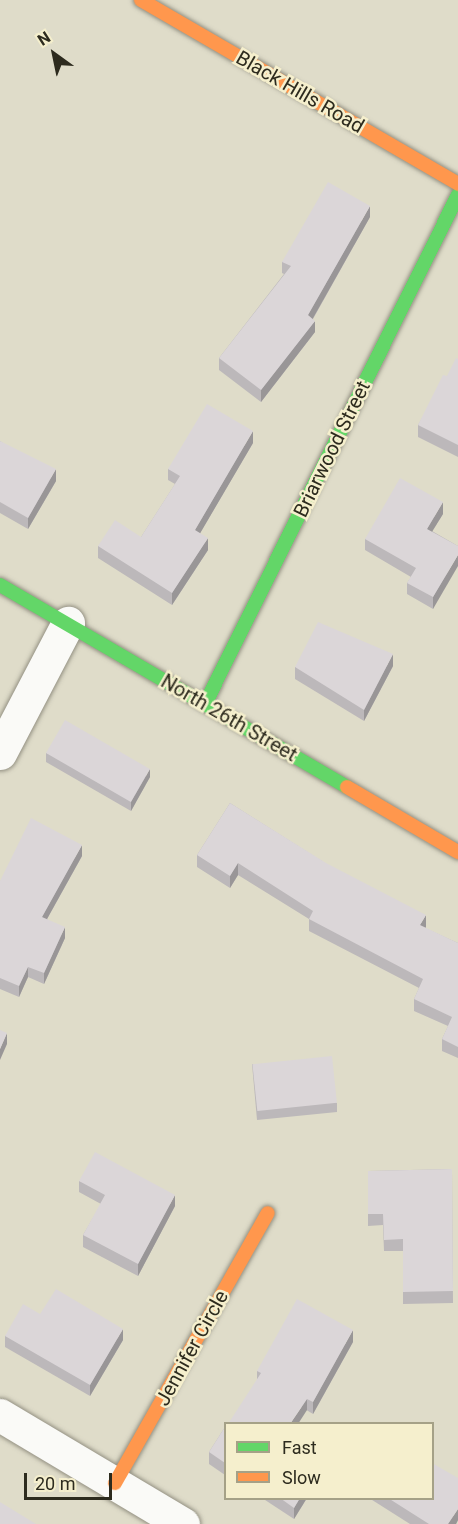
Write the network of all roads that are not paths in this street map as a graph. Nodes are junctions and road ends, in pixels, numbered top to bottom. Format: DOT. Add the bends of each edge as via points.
graph roads {
  1 [pos="141,0"];
  2 [pos="458,183"];
  3 [pos="458,195"];
  4 [pos="0,585"];
  5 [pos="68,623"];
  6 [pos="205,704"];
  7 [pos="0,753"];
  8 [pos="458,852"];
  9 [pos="268,1213"];
  10 [pos="0,1415"];
  11 [pos="115,1483"];
  12 [pos="183,1524"];
  1 -- 2 [label="street, Black Hills Road"];
  3 -- 6 [label="street, Briarwood Street"];
  4 -- 5 [label="street, North 26th Street"];
  5 -- 6 [label="street, North 26th Street"];
  5 -- 7 [label="street"];
  6 -- 8 [label="street, North 26th Street"];
  9 -- 11 [label="street, Jennifer Circle"];
  10 -- 11 [label="street"];
  11 -- 12 [label="street"];
}
